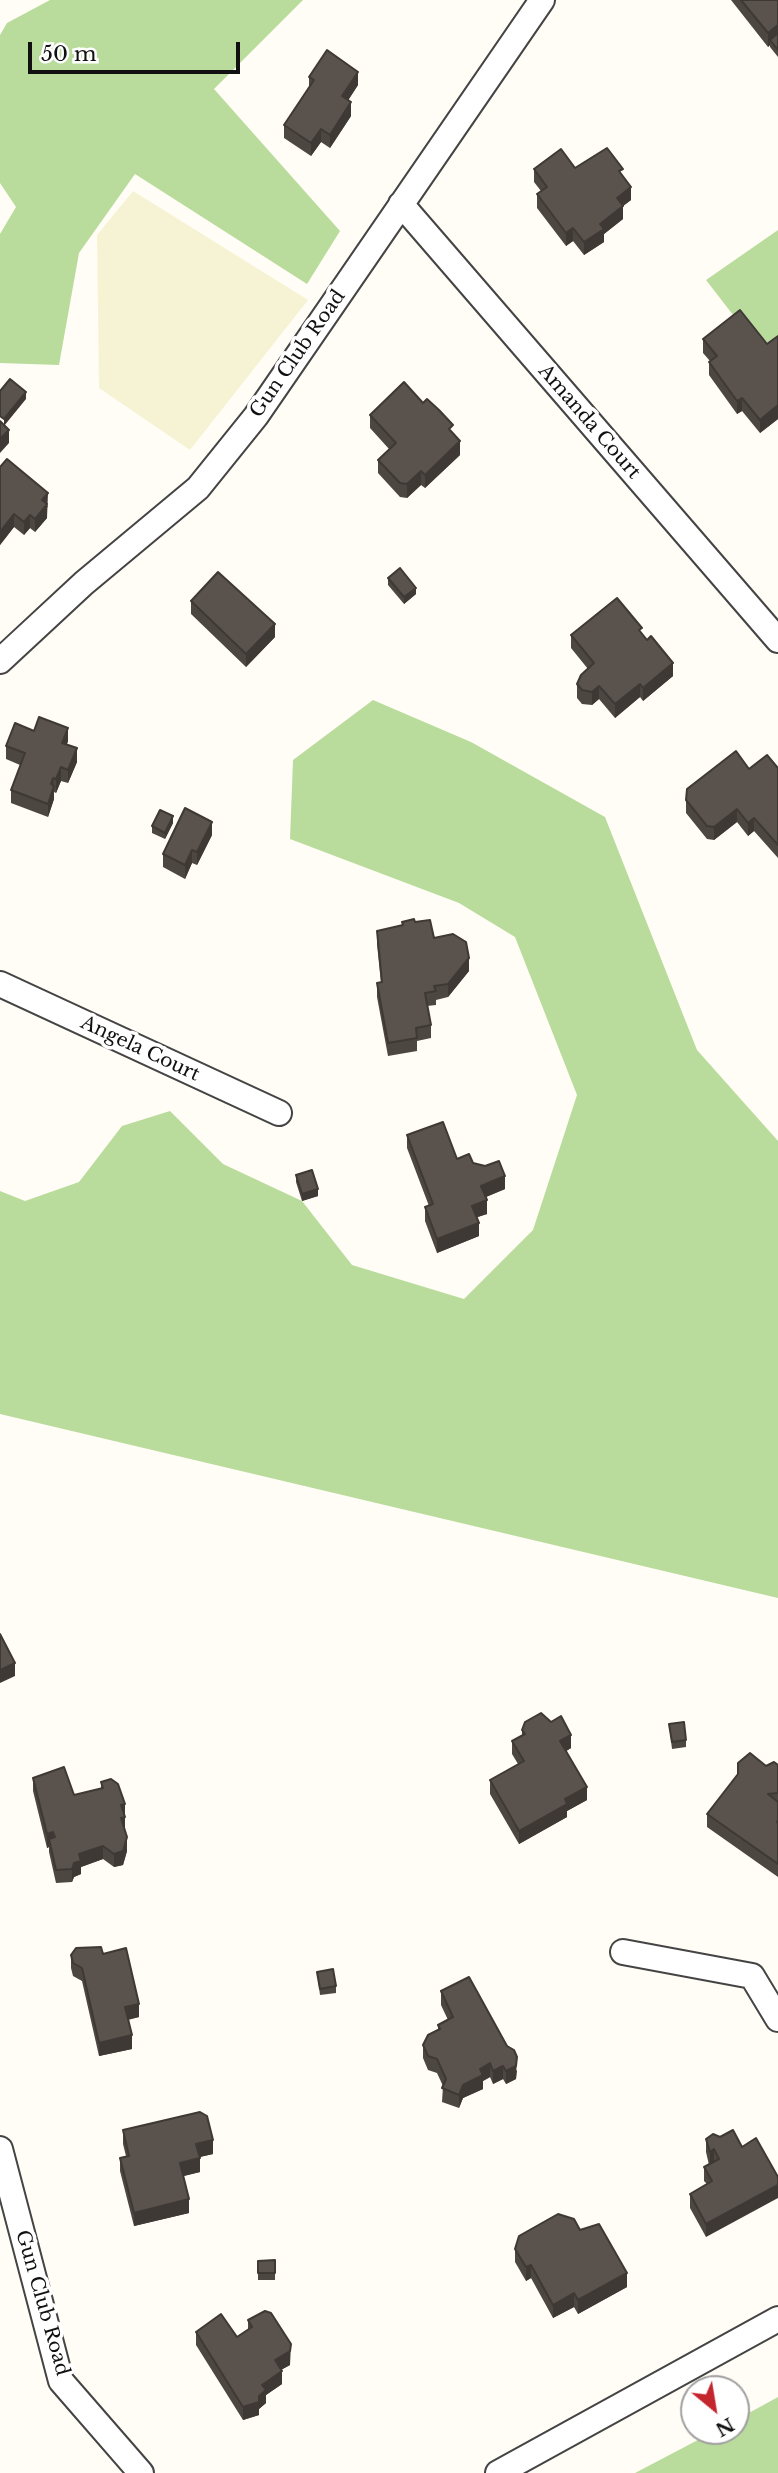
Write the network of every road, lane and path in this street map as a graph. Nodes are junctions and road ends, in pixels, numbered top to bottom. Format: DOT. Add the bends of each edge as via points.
graph roads {
  1 [pos="542,0"];
  2 [pos="401,204"];
  3 [pos="778,640"];
  4 [pos="0,661"];
  5 [pos="0,984"];
  6 [pos="279,1113"];
  7 [pos="623,1952"];
  8 [pos="778,2019"];
  9 [pos="0,2149"];
  10 [pos="778,2319"];
  11 [pos="141,2473"];
  12 [pos="498,2473"];
  1 -- 2 [label="street, Gun Club Road"];
  2 -- 3 [label="street, Amanda Court"];
  2 -- 4 [label="street, Gun Club Road" via="256,416 198,488"];
  5 -- 6 [label="street, Angela Court"];
  7 -- 8 [label="street" via="752,1976"];
  9 -- 11 [label="street, Gun Club Road" via="61,2381"];
  10 -- 12 [label="street"];
}
